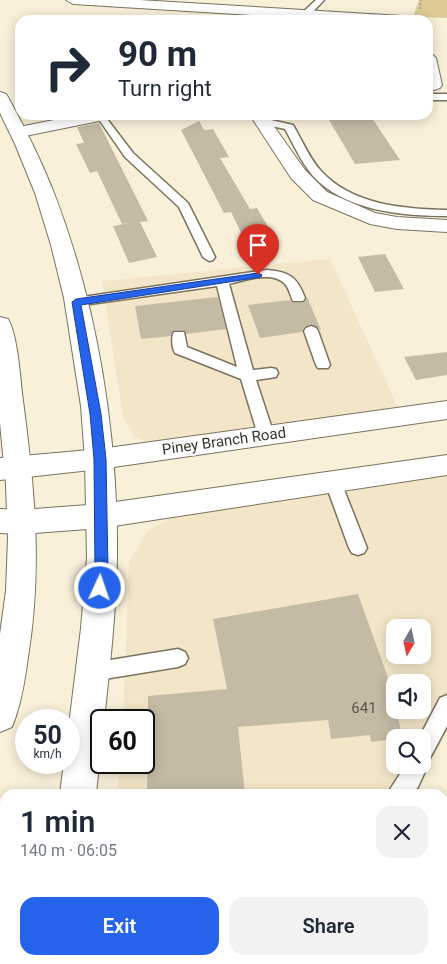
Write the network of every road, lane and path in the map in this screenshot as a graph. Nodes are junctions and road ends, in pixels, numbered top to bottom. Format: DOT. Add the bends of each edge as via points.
graph roads {
  1 [pos="73,0"];
  2 [pos="320,0"];
  3 [pos="150,2"];
  4 [pos="306,14"];
  5 [pos="322,15"];
  6 [pos="434,88"];
  7 [pos="447,97"];
  8 [pos="0,98"];
  9 [pos="78,120"];
  10 [pos="105,120"];
  11 [pos="262,120"];
  12 [pos="20,132"];
  13 [pos="447,217"];
  14 [pos="209,256"];
  15 [pos="222,281"];
  16 [pos="298,298"];
  17 [pos="76,302"];
  18 [pos="0,324"];
  19 [pos="311,331"];
  20 [pos="179,335"];
  21 [pos="323,365"];
  22 [pos="270,373"];
  23 [pos="247,376"];
  24 [pos="447,410"];
  25 [pos="266,435"];
  26 [pos="100,459"];
  27 [pos="447,465"];
  28 [pos="10,469"];
  29 [pos="333,482"];
  30 [pos="101,516"];
  31 [pos="10,521"];
  32 [pos="358,548"];
  33 [pos="178,658"];
  34 [pos="92,672"];
  35 [pos="1,704"];
  36 [pos="447,705"];
  37 [pos="431,736"];
  38 [pos="412,774"];
  39 [pos="79,789"];
  40 [pos="402,789"];
  1 -- 3 [label="main road"];
  2 -- 4 [label="lane"];
  3 -- 4 [label="main road"];
  4 -- 5 [label="main road"];
  6 -- 7 [label="lane"];
  8 -- 12 [label="main road"];
  9 -- 12 [label="main road"];
  10 -- 14 [label="lane" via="129,155 184,205"];
  11 -- 13 [label="main road" via="310,175 320,196 370,218 397,223"];
  12 -- 17 [label="main road" via="46,194"];
  15 -- 16 [label="lane" via="272,274 284,276 292,282"];
  15 -- 17 [label="lane" via="170,296"];
  15 -- 23 [label="lane"];
  17 -- 26 [label="main road"];
  18 -- 28 [label="main road" via="10,384"];
  19 -- 21 [label="lane"];
  20 -- 23 [label="lane" via="180,350"];
  22 -- 23 [label="lane"];
  23 -- 25 [label="lane"];
  24 -- 25 [label="main road, Piney Branch Road"];
  25 -- 26 [label="main road, Piney Branch Road"];
  26 -- 28 [label="main road, Piney Branch Road"];
  26 -- 30 [label="main road"];
  27 -- 29 [label="main road"];
  28 -- 31 [label="main road"];
  29 -- 30 [label="main road"];
  29 -- 32 [label="lane"];
  30 -- 31 [label="main road"];
  30 -- 34 [label="main road" via="102,571"];
  31 -- 35 [label="main road" via="22,574"];
  33 -- 34 [label="lane"];
  34 -- 39 [label="main road"];
  36 -- 37 [label="lane"];
  38 -- 40 [label="lane"];
}
